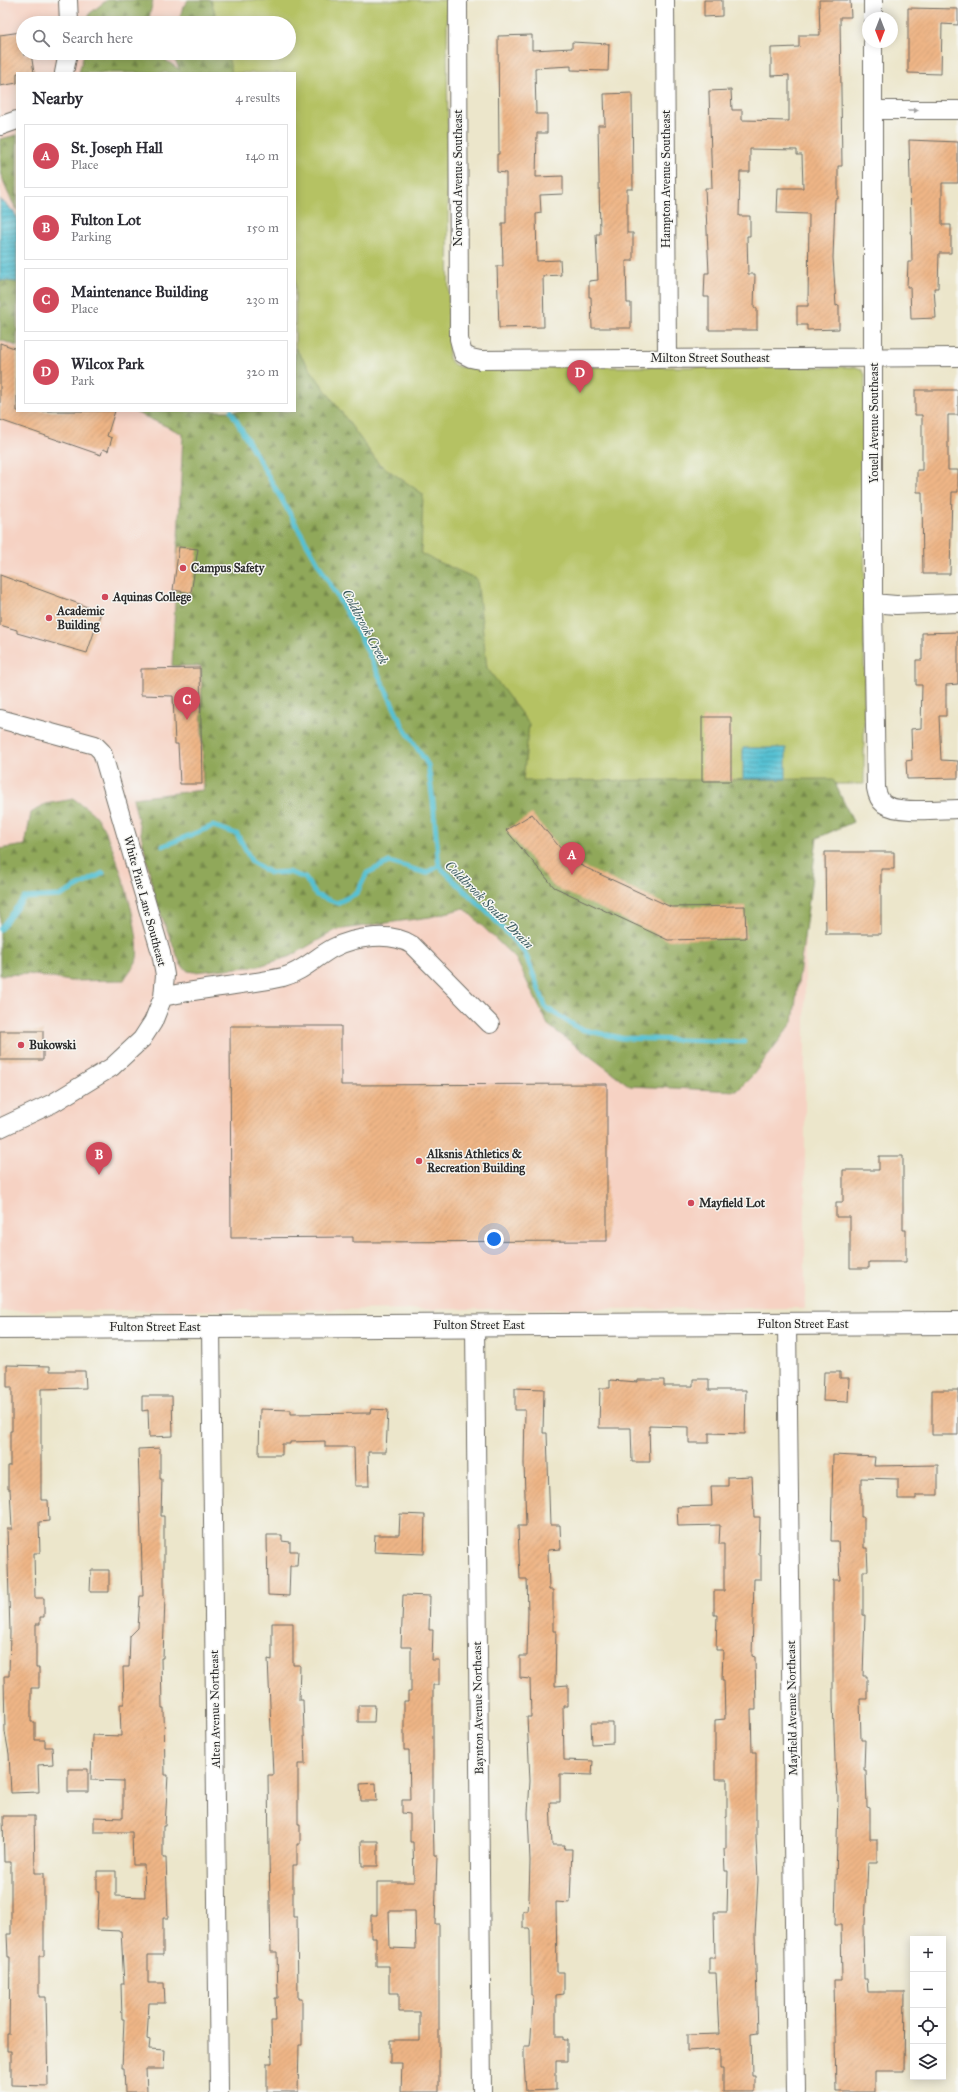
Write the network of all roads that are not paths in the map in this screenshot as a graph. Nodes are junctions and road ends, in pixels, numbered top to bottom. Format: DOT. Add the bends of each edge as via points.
graph roads {
  1 [pos="68,0"];
  2 [pos="458,0"];
  3 [pos="665,0"];
  4 [pos="873,0"];
  5 [pos="873,12"];
  6 [pos="69,16"];
  7 [pos="873,48"];
  8 [pos="67,60"];
  9 [pos="64,72"];
  10 [pos="874,110"];
  11 [pos="958,110"];
  12 [pos="16,120"];
  13 [pos="0,126"];
  14 [pos="463,354"];
  15 [pos="874,357"];
  16 [pos="958,357"];
  17 [pos="667,358"];
  18 [pos="874,603"];
  19 [pos="958,604"];
  20 [pos="0,720"];
  21 [pos="958,809"];
  22 [pos="164,997"];
  23 [pos="490,1024"];
  24 [pos="2,1128"];
  25 [pos="475,1324"];
  26 [pos="787,1324"];
  27 [pos="958,1324"];
  28 [pos="211,1326"];
  29 [pos="0,1328"];
  30 [pos="219,2092"];
  31 [pos="482,2092"];
  32 [pos="796,2092"];
  1 -- 6 [label="street"];
  2 -- 14 [label="street, Norwood Avenue Southeast" via="459,340"];
  3 -- 17 [label="street, Hampton Avenue Southeast"];
  4 -- 5 [label="street"];
  7 -- 10 [label="street, Youell Avenue Southeast"];
  8 -- 9 [label="street"];
  10 -- 11 [label="street, one-way"];
  10 -- 15 [label="street, Youell Avenue Southeast"];
  12 -- 13 [label="street"];
  14 -- 17 [label="street, Milton Street Southeast" via="480,360"];
  15 -- 16 [label="street, Milton Street Southeast"];
  15 -- 17 [label="street, Milton Street Southeast"];
  15 -- 18 [label="street, Youell Avenue Southeast"];
  18 -- 19 [label="street"];
  18 -- 21 [label="street, Youell Avenue Southeast" via="878,797 882,803 898,809"];
  20 -- 22 [label="street, White Pine Lane Southeast" via="95,745 105,758 161,953 165,975"];
  22 -- 23 [label="street" via="284,976 348,942 394,938 412,945"];
  22 -- 24 [label="street, White Pine Lane Southeast" via="142,1039 112,1067 57,1101"];
  25 -- 26 [label="main road, Fulton Street East"];
  25 -- 28 [label="main road, Fulton Street East"];
  25 -- 31 [label="street, Baynton Avenue Northeast"];
  26 -- 27 [label="main road, Fulton Street East"];
  26 -- 32 [label="street, Mayfield Avenue Northeast"];
  28 -- 29 [label="main road, Fulton Street East"];
  28 -- 30 [label="street, Alten Avenue Northeast"];
}
